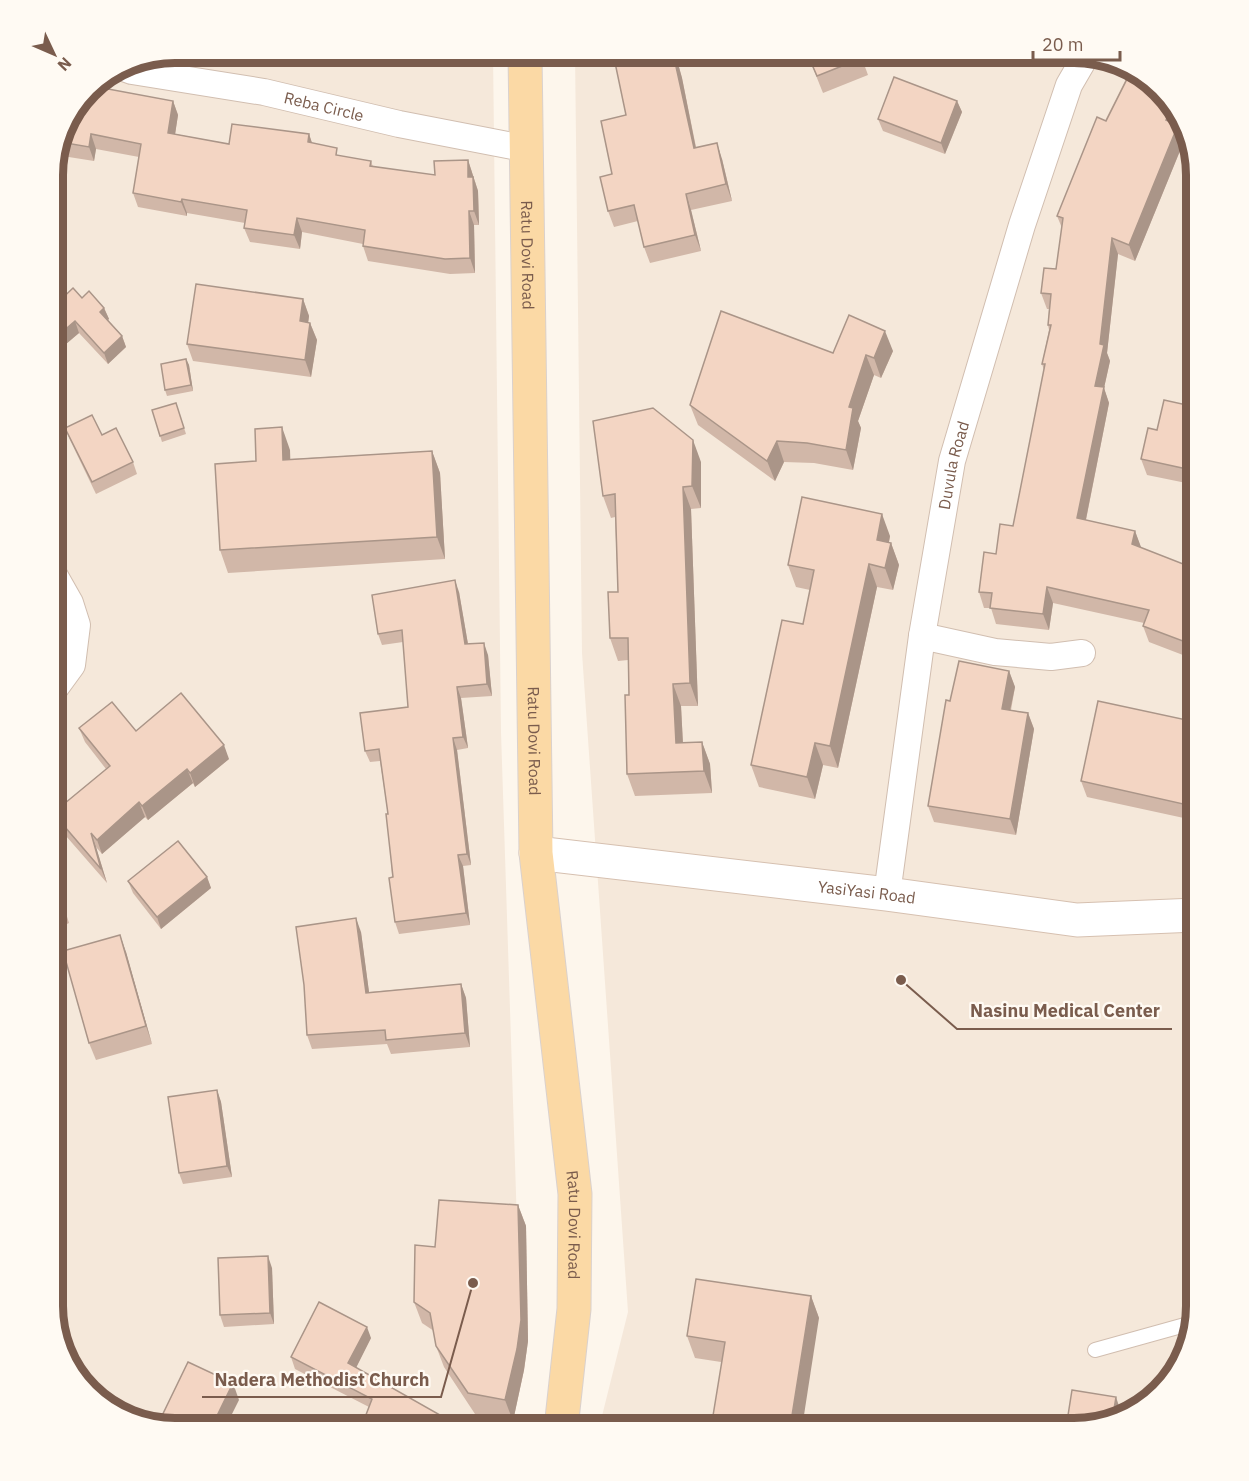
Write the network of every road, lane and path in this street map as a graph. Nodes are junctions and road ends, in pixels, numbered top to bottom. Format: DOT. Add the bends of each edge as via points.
graph roads {
  1 [pos="525,63"];
  2 [pos="1082,63"];
  3 [pos="134,71"];
  4 [pos="528,149"];
  5 [pos="63,591"];
  6 [pos="922,636"];
  7 [pos="1082,653"];
  8 [pos="63,677"];
  9 [pos="536,853"];
  10 [pos="886,894"];
  11 [pos="1186,915"];
  12 [pos="1184,1325"];
  13 [pos="1095,1350"];
  14 [pos="562,1418"];
  1 -- 4 [label="main road, Ratu Dovi Road"];
  2 -- 6 [label="street, Duvula Road" via="1069,85 1022,225 952,461"];
  3 -- 4 [label="street, Reba Circle" via="264,92"];
  4 -- 9 [label="main road, Ratu Dovi Road"];
  5 -- 8 [label="street" via="77,625 72,665"];
  6 -- 7 [label="street" via="1006,653 1051,657"];
  6 -- 10 [label="street, Duvula Road"];
  9 -- 10 [label="main road, YasiYasi Road"];
  9 -- 14 [label="main road, Ratu Dovi Road" via="575,1194 574,1309"];
  10 -- 11 [label="main road, YasiYasi Road" via="1077,920"];
  12 -- 13 [label="lane"];
}
